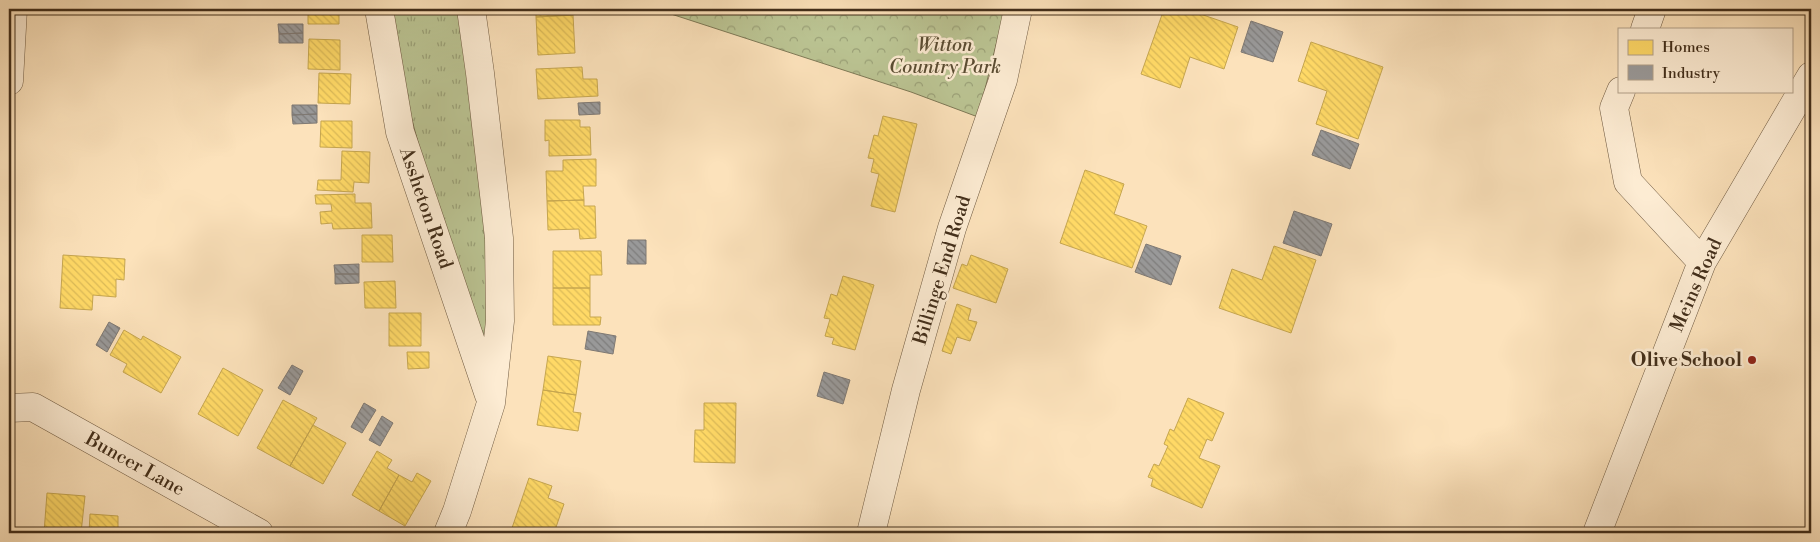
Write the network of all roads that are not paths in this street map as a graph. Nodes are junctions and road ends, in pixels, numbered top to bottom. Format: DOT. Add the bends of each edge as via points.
graph roads {
  1 [pos="13,9"];
  2 [pos="378,9"];
  3 [pos="471,9"];
  4 [pos="1018,9"];
  5 [pos="1652,9"];
  6 [pos="1645,28"];
  7 [pos="1811,76"];
  8 [pos="9,81"];
  9 [pos="1621,92"];
  10 [pos="1702,262"];
  11 [pos="492,403"];
  12 [pos="9,408"];
  13 [pos="259,533"];
  14 [pos="448,533"];
  15 [pos="871,533"];
  16 [pos="1597,533"];
  1 -- 8 [label="street"];
  2 -- 11 [label="street, Assheton Road" via="400,132"];
  3 -- 11 [label="street" via="500,238 500,321"];
  4 -- 15 [label="street, Billinge End Road" via="1003,80 952,228 906,390"];
  5 -- 6 [label="street"];
  7 -- 10 [label="street, Meins Road"];
  9 -- 10 [label="street" via="1614,108 1628,182"];
  10 -- 16 [label="street, Meins Road"];
  11 -- 14 [label="street"];
  12 -- 13 [label="street, Buncer Lane" via="33,407"];
}
